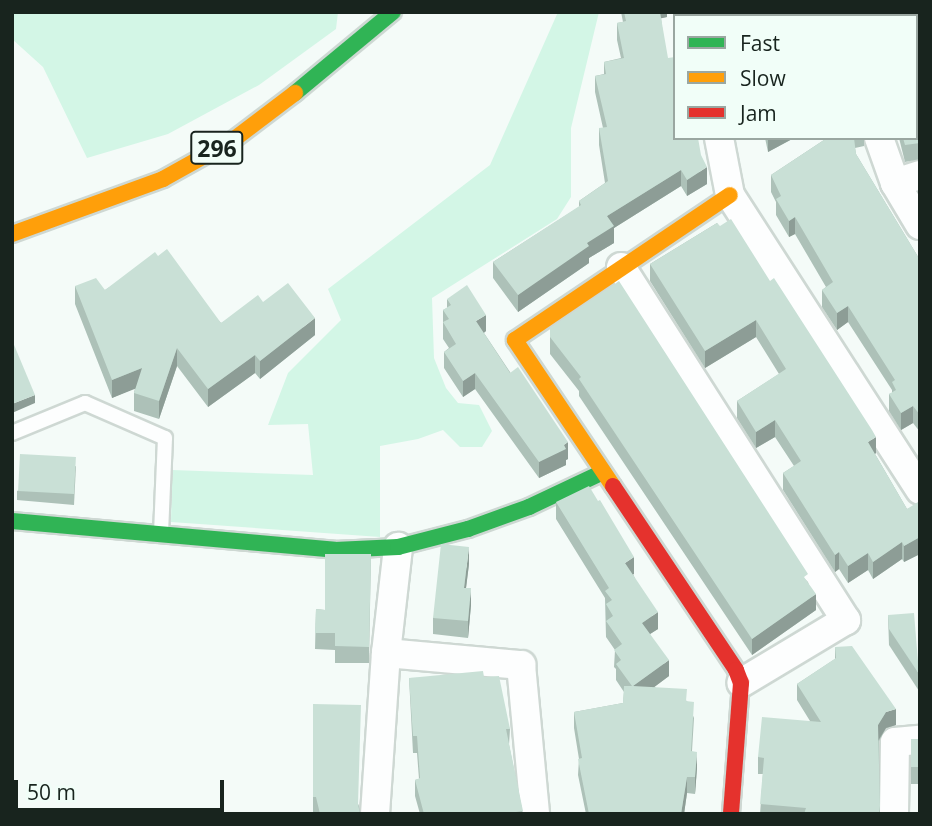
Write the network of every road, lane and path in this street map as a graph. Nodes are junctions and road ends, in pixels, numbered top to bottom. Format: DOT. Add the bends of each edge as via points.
graph roads {
  1 [pos="393,12"];
  2 [pos="719,140"];
  3 [pos="880,140"];
  4 [pos="908,179"];
  5 [pos="730,195"];
  6 [pos="920,225"];
  7 [pos="12,234"];
  8 [pos="621,267"];
  9 [pos="12,433"];
  10 [pos="603,472"];
  11 [pos="920,490"];
  12 [pos="12,521"];
  13 [pos="161,534"];
  14 [pos="398,547"];
  15 [pos="386,653"];
  16 [pos="741,683"];
  17 [pos="920,740"];
  18 [pos="374,814"];
  19 [pos="535,814"];
  20 [pos="731,814"];
  21 [pos="894,814"];
  1 -- 7 [label="main road, 296" via="233,140 163,179"];
  2 -- 5 [label="street"];
  3 -- 4 [label="street"];
  4 -- 6 [label="street"];
  5 -- 8 [label="main road"];
  5 -- 11 [label="street"];
  8 -- 10 [label="main road" via="514,340"];
  8 -- 16 [label="street" via="846,620"];
  9 -- 13 [label="lane" via="85,403 165,438"];
  10 -- 14 [label="main road" via="468,530"];
  10 -- 16 [label="main road"];
  12 -- 13 [label="main road"];
  13 -- 14 [label="main road" via="334,550"];
  14 -- 15 [label="street"];
  15 -- 18 [label="street"];
  15 -- 19 [label="street" via="520,665"];
  16 -- 20 [label="main road"];
  17 -- 21 [label="street" via="895,742"];
}
